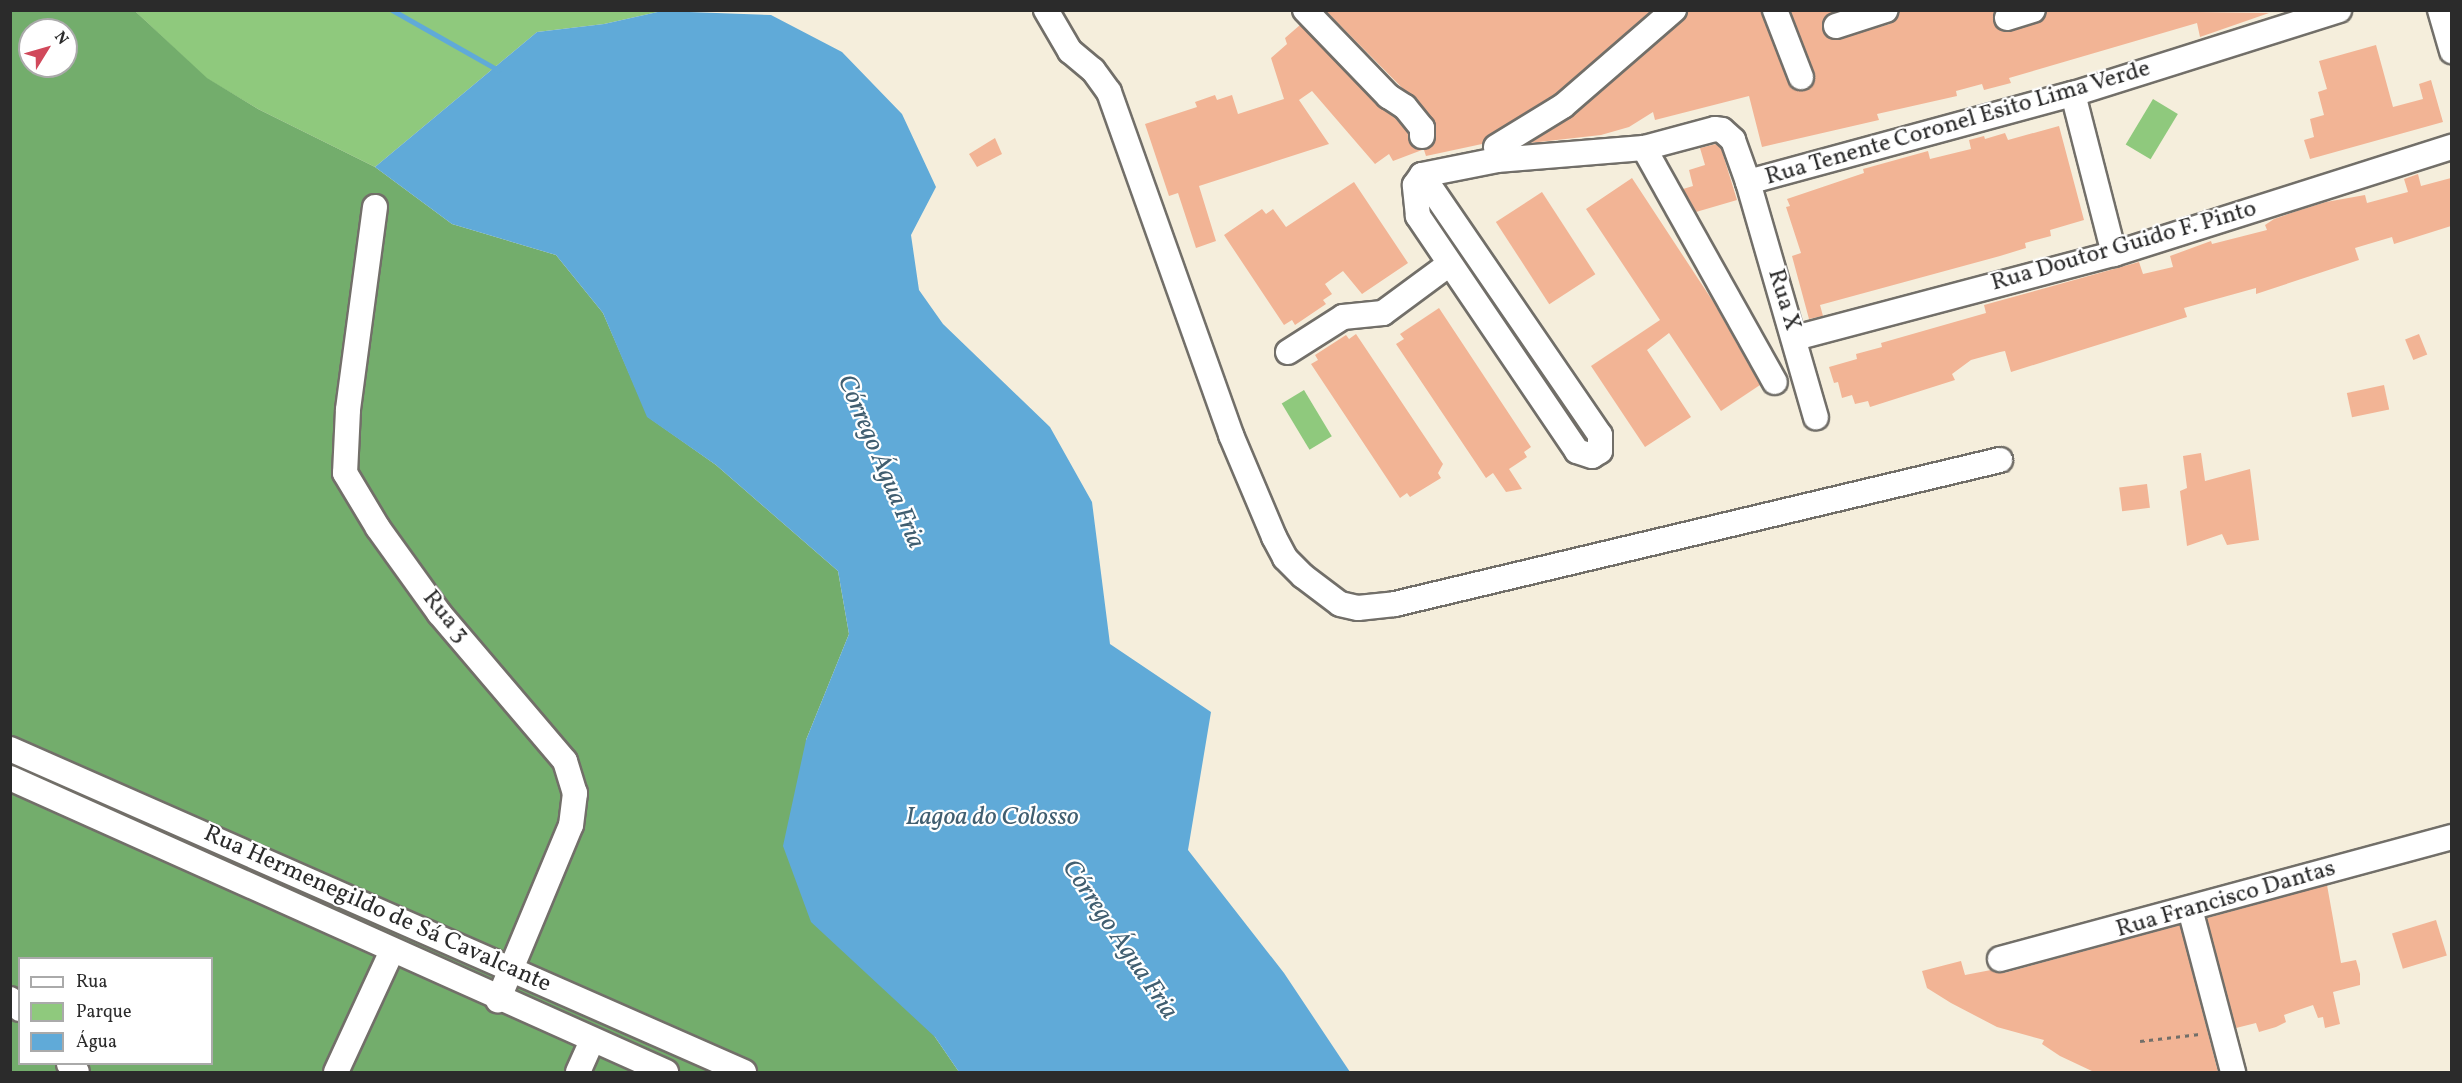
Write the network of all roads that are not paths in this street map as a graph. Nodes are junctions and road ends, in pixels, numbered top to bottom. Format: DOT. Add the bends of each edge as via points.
graph roads {
  1 [pos="1046,10"];
  2 [pos="1305,10"];
  3 [pos="1674,10"];
  4 [pos="1775,10"];
  5 [pos="1886,10"];
  6 [pos="2033,10"];
  7 [pos="2339,10"];
  8 [pos="2440,10"];
  9 [pos="2007,18"];
  10 [pos="1836,26"];
  11 [pos="2451,51"];
  12 [pos="1801,77"];
  13 [pos="2073,94"];
  14 [pos="1422,135"];
  15 [pos="2451,147"];
  16 [pos="1644,148"];
  17 [pos="1496,153"];
  18 [pos="1422,176"];
  19 [pos="1748,182"];
  20 [pos="375,207"];
  21 [pos="2114,254"];
  22 [pos="1449,265"];
  23 [pos="1795,338"];
  24 [pos="1288,352"];
  25 [pos="1774,382"];
  26 [pos="1816,417"];
  27 [pos="2000,460"];
  28 [pos="10,749"];
  29 [pos="35,760"];
  30 [pos="14,785"];
  31 [pos="2451,841"];
  32 [pos="2190,909"];
  33 [pos="392,951"];
  34 [pos="2000,959"];
  35 [pos="512,968"];
  36 [pos="498,1000"];
  37 [pos="592,1040"];
  38 [pos="336,1072"];
  39 [pos="578,1072"];
  40 [pos="666,1072"];
  41 [pos="744,1072"];
  42 [pos="2233,1072"];
  1 -- 27 [label="street" via="1070,51 1093,70 1109,92 1227,424 1274,537 1285,558 1340,604 1358,608 1395,604"];
  2 -- 14 [label="street" via="1388,96 1405,107 1422,128"];
  3 -- 17 [label="street" via="1563,106"];
  4 -- 12 [label="street"];
  5 -- 10 [label="street"];
  6 -- 9 [label="street"];
  7 -- 13 [label="street, Rua Tenente Coronel Esito Lima Verde"];
  8 -- 11 [label="street"];
  13 -- 19 [label="street, Rua Tenente Coronel Esito Lima Verde"];
  13 -- 21 [label="street"];
  15 -- 21 [label="street, Rua Doutor Guido F. Pinto"];
  16 -- 17 [label="street, Rua Tenente Coronel Esito Lima Verde"];
  16 -- 19 [label="street, Rua Tenente Coronel Esito Lima Verde" via="1722,130 1733,140"];
  16 -- 25 [label="street"];
  17 -- 18 [label="street"];
  18 -- 22 [label="street" via="1414,185 1418,216"];
  18 -- 22 [label="street" via="1600,435 1600,451 1592,456 1577,451"];
  19 -- 23 [label="street, Rua X"];
  20 -- 35 [label="street, Rua 3" via="348,410 345,472 378,528 439,613 554,745 574,786 571,825"];
  21 -- 23 [label="street, Rua Doutor Guido F. Pinto"];
  22 -- 24 [label="street" via="1383,314 1343,317"];
  23 -- 26 [label="street, Rua X"];
  28 -- 29 [label="street, Rua Hermenegildo de Sá Cavalcante"];
  29 -- 30 [label="street"];
  29 -- 35 [label="street, Rua Hermenegildo de Sá Cavalcante"];
  30 -- 33 [label="street, Rua Hermenegildo de Sá Cavalcante"];
  31 -- 32 [label="street, Rua Francisco Dantas"];
  32 -- 34 [label="street, Rua Francisco Dantas"];
  32 -- 42 [label="street"];
  33 -- 36 [label="street, Rua Hermenegildo de Sá Cavalcante"];
  33 -- 38 [label="street"];
  35 -- 36 [label="street, Rua 3"];
  35 -- 41 [label="street, Rua Hermenegildo de Sá Cavalcante"];
  36 -- 37 [label="street, Rua Hermenegildo de Sá Cavalcante"];
  37 -- 39 [label="street"];
  37 -- 40 [label="street, Rua Hermenegildo de Sá Cavalcante"];
}
